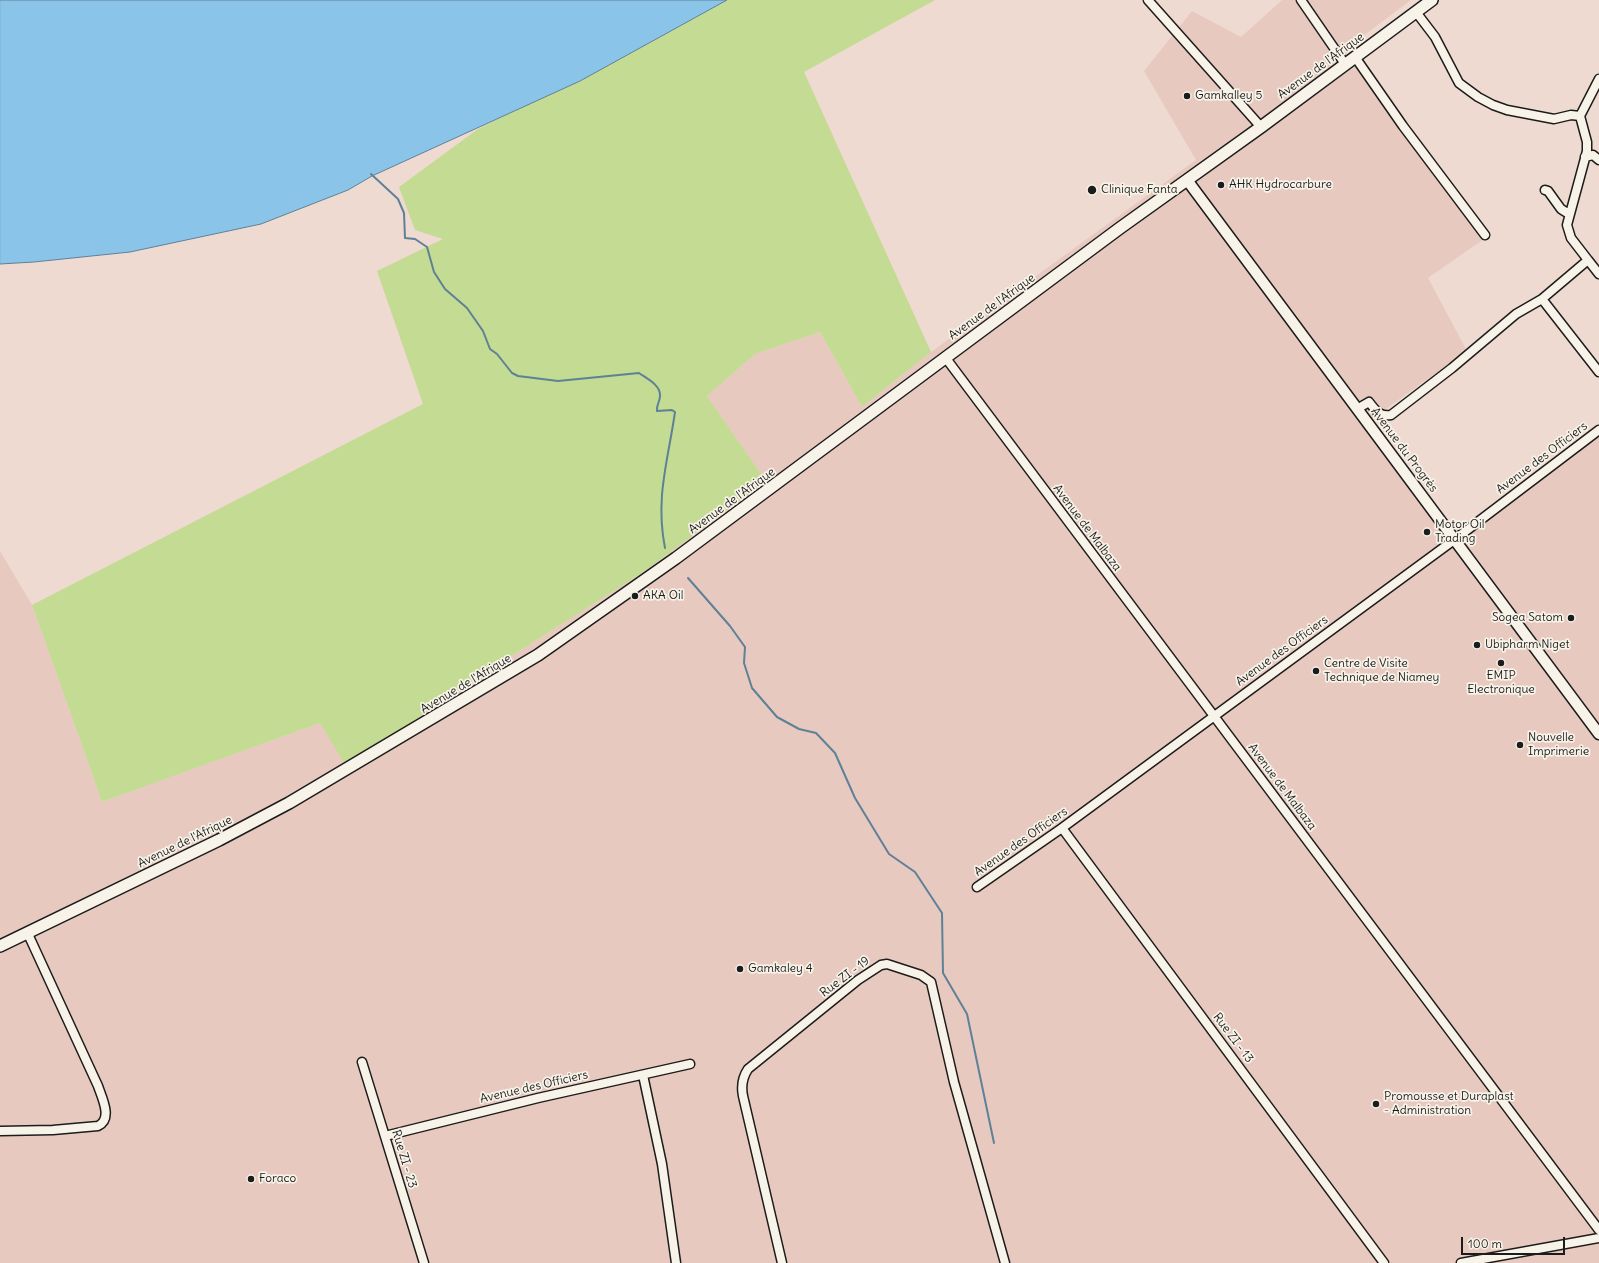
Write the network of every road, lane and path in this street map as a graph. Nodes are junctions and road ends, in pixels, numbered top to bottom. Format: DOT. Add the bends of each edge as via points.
graph roads {
  1 [pos="1148,0"];
  2 [pos="1300,0"];
  3 [pos="1432,0"];
  4 [pos="1416,12"];
  5 [pos="1355,57"];
  6 [pos="1345,64"];
  7 [pos="1599,79"];
  8 [pos="1580,116"];
  9 [pos="1261,127"];
  10 [pos="1585,157"];
  11 [pos="1599,160"];
  12 [pos="1187,180"];
  13 [pos="1544,190"];
  14 [pos="1569,214"];
  15 [pos="1485,235"];
  16 [pos="1588,260"];
  17 [pos="1599,274"];
  18 [pos="1542,299"];
  19 [pos="945,357"];
  20 [pos="1599,372"];
  21 [pos="1357,409"];
  22 [pos="1599,430"];
  23 [pos="1454,540"];
  24 [pos="1213,716"];
  25 [pos="1599,734"];
  26 [pos="1062,828"];
  27 [pos="976,887"];
  28 [pos="28,934"];
  29 [pos="0,946"];
  30 [pos="362,1062"];
  31 [pos="690,1064"];
  32 [pos="643,1075"];
  33 [pos="0,1131"];
  34 [pos="385,1136"];
  35 [pos="1599,1230"];
  36 [pos="1599,1238"];
  37 [pos="424,1263"];
  38 [pos="676,1263"];
  39 [pos="782,1263"];
  40 [pos="1004,1263"];
  41 [pos="1384,1263"];
  42 [pos="1461,1263"];
  1 -- 9 [label="street"];
  2 -- 6 [label="street"];
  3 -- 4 [label="main road, Avenue de l'Afrique"];
  4 -- 5 [label="main road, Avenue de l'Afrique"];
  4 -- 8 [label="street" via="1435,37 1459,83 1478,98 1507,110 1554,119 1570,115"];
  5 -- 6 [label="main road, Avenue de l'Afrique"];
  5 -- 15 [label="street"];
  6 -- 9 [label="main road, Avenue de l'Afrique"];
  7 -- 8 [label="street"];
  8 -- 10 [label="street" via="1587,142"];
  9 -- 12 [label="main road, Avenue de l'Afrique"];
  10 -- 11 [label="street" via="1593,155"];
  10 -- 14 [label="street"];
  12 -- 19 [label="main road, Avenue de l'Afrique"];
  12 -- 21 [label="street, Avenue du Progrès"];
  13 -- 14 [label="street" via="1548,191 1561,209"];
  14 -- 16 [label="street" via="1568,233"];
  16 -- 17 [label="street"];
  16 -- 18 [label="street"];
  18 -- 20 [label="street"];
  18 -- 21 [label="street" via="1516,314 1391,415 1377,412 1369,402"];
  19 -- 24 [label="street, Avenue de Malbaza"];
  19 -- 28 [label="main road, Avenue de l'Afrique" via="676,558 538,655 289,804"];
  21 -- 23 [label="street, Avenue du Progrès"];
  22 -- 23 [label="street, Avenue des Officiers"];
  23 -- 24 [label="street, Avenue des Officiers"];
  23 -- 25 [label="street, Avenue du Progrès"];
  24 -- 26 [label="street, Avenue des Officiers"];
  24 -- 35 [label="street, Avenue de Malbaza"];
  26 -- 27 [label="street, Avenue des Officiers"];
  26 -- 41 [label="street, Rue ZI - 13"];
  28 -- 29 [label="main road, Avenue de l'Afrique"];
  28 -- 33 [label="street" via="98,1086 104,1105 105,1120 98,1126"];
  30 -- 34 [label="street, Rue ZI - 23"];
  31 -- 32 [label="street, Avenue des Officiers"];
  32 -- 34 [label="street, Avenue des Officiers"];
  32 -- 38 [label="street" via="662,1164"];
  34 -- 37 [label="street, Rue ZI - 23"];
  36 -- 42 [label="street"];
  39 -- 40 [label="street, Rue ZI - 19" via="743,1096 745,1073 858,980 881,965 887,964 921,975 931,982 954,1082"];
}
